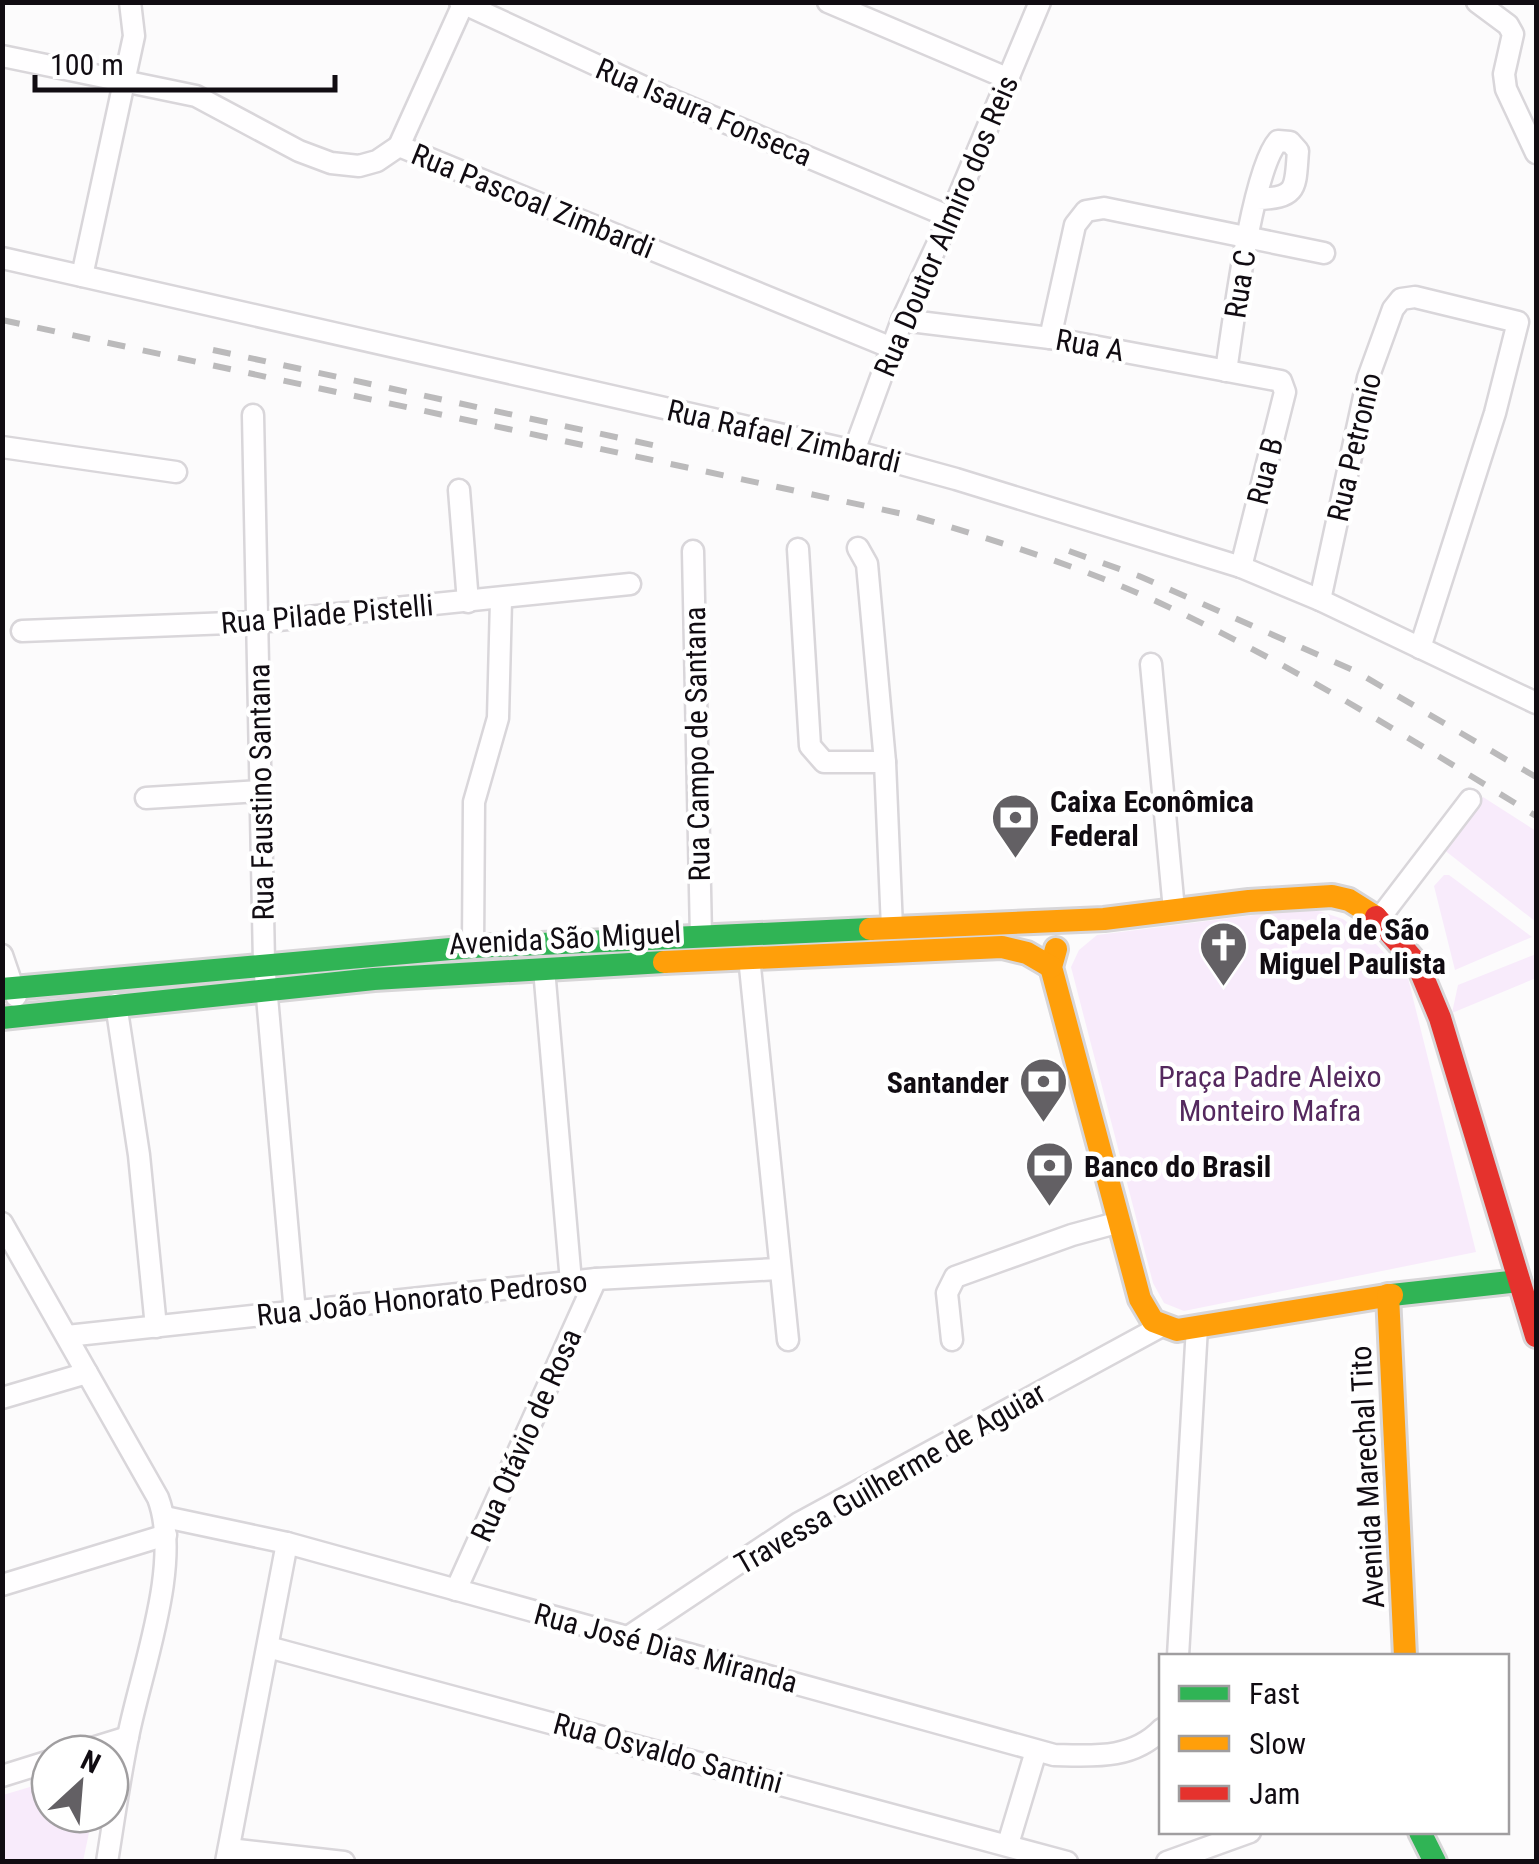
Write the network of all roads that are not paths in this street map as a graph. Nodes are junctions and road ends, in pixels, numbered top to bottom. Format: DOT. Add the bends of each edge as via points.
graph roads {
  1 [pos="130,2"];
  2 [pos="828,2"];
  3 [pos="1040,2"];
  4 [pos="1477,2"];
  5 [pos="463,3"];
  6 [pos="2,56"];
  7 [pos="1009,79"];
  8 [pos="123,82"];
  9 [pos="399,146"];
  10 [pos="1536,153"];
  11 [pos="1257,199"];
  12 [pos="950,217"];
  13 [pos="1247,239"];
  14 [pos="1324,253"];
  15 [pos="2,258"];
  16 [pos="82,276"];
  17 [pos="902,320"];
  18 [pos="1050,338"];
  19 [pos="892,348"];
  20 [pos="1226,370"];
  21 [pos="1277,379"];
  22 [pos="253,415"];
  23 [pos="2,447"];
  24 [pos="854,451"];
  25 [pos="176,472"];
  26 [pos="458,490"];
  27 [pos="858,548"];
  28 [pos="798,549"];
  29 [pos="693,551"];
  30 [pos="1241,567"];
  31 [pos="630,584"];
  32 [pos="501,600"];
  33 [pos="1320,600"];
  34 [pos="468,602"];
  35 [pos="259,622"];
  36 [pos="22,631"];
  37 [pos="1420,648"];
  38 [pos="1151,664"];
  39 [pos="1533,693"];
  40 [pos="885,762"];
  41 [pos="259,791"];
  42 [pos="146,798"];
  43 [pos="1470,800"];
  44 [pos="1174,910"];
  45 [pos="1104,918"];
  46 [pos="1378,919"];
  47 [pos="892,928"];
  48 [pos="701,937"];
  49 [pos="472,947"];
  50 [pos="2,955"];
  51 [pos="749,957"];
  52 [pos="264,964"];
  53 [pos="1052,967"];
  54 [pos="544,969"];
  55 [pos="9,988"];
  56 [pos="266,988"];
  57 [pos="116,1004"];
  58 [pos="11,1016"];
  59 [pos="1120,1222"];
  60 [pos="2,1223"];
  61 [pos="778,1269"];
  62 [pos="596,1279"];
  63 [pos="1519,1281"];
  64 [pos="570,1282"];
  65 [pos="1388,1296"];
  66 [pos="295,1313"];
  67 [pos="156,1326"];
  68 [pos="1197,1327"];
  69 [pos="1158,1328"];
  70 [pos="67,1336"];
  71 [pos="1536,1336"];
  72 [pos="788,1340"];
  73 [pos="952,1340"];
  74 [pos="86,1373"];
  75 [pos="2,1398"];
  76 [pos="166,1526"];
  77 [pos="287,1543"];
  78 [pos="2,1585"];
  79 [pos="456,1590"];
  80 [pos="628,1637"];
  81 [pos="268,1646"];
  82 [pos="1178,1654"];
  83 [pos="1405,1654"];
  84 [pos="1159,1733"];
  85 [pos="129,1734"];
  86 [pos="1036,1751"];
  87 [pos="30,1767"];
  88 [pos="2,1776"];
  89 [pos="111,1834"];
  90 [pos="1244,1834"];
  91 [pos="1421,1834"];
  92 [pos="1008,1844"];
  93 [pos="227,1856"];
  94 [pos="106,1862"];
  95 [pos="344,1862"];
  96 [pos="1066,1862"];
  97 [pos="1167,1862"];
  98 [pos="1435,1862"];
  1 -- 8 [label="street" via="134,36"];
  2 -- 7 [label="street"];
  3 -- 7 [label="street, Rua Doutor Almiro dos Reis"];
  4 -- 10 [label="street" via="1512,34 1506,89"];
  5 -- 9 [label="street"];
  5 -- 12 [label="street, Rua Isaura Fonseca"];
  6 -- 8 [label="street, Rua Pascoal Zimbardi"];
  7 -- 12 [label="street, Rua Doutor Almiro dos Reis"];
  8 -- 9 [label="street, Rua Pascoal Zimbardi" via="196,96 330,163 359,166"];
  8 -- 16 [label="street"];
  9 -- 19 [label="street, Rua Pascoal Zimbardi"];
  11 -- 13 [label="street, Rua C"];
  12 -- 17 [label="street, Rua Doutor Almiro dos Reis"];
  13 -- 14 [label="street"];
  13 -- 18 [label="street" via="1104,208 1086,211 1075,225"];
  13 -- 20 [label="street, Rua C"];
  15 -- 16 [label="street, Rua Rafael Zimbardi"];
  16 -- 24 [label="street, Rua Rafael Zimbardi"];
  17 -- 18 [label="street, Rua A"];
  17 -- 19 [label="street, Rua Doutor Almiro dos Reis"];
  18 -- 20 [label="street, Rua A"];
  19 -- 24 [label="street, Rua Doutor Almiro dos Reis"];
  20 -- 21 [label="street, Rua A"];
  21 -- 30 [label="street, Rua B" via="1286,392"];
  22 -- 35 [label="street, Rua Faustino Santana"];
  23 -- 25 [label="street"];
  24 -- 30 [label="street, Rua Rafael Zimbardi"];
  26 -- 34 [label="street"];
  27 -- 40 [label="street" via="867,564"];
  28 -- 40 [label="street" via="810,746 824,762"];
  29 -- 48 [label="street, Rua Campo de Santana"];
  30 -- 33 [label="street, Rua Rafael Zimbardi"];
  31 -- 32 [label="street, Rua Pilade Pistelli"];
  32 -- 34 [label="street, Rua Pilade Pistelli"];
  32 -- 49 [label="street" via="498,718 474,802"];
  33 -- 37 [label="street, Rua Rafael Zimbardi"];
  33 -- 37 [label="street, Rua Petronio" via="1368,378 1392,309 1416,297 1518,322 1496,413"];
  34 -- 35 [label="street, Rua Pilade Pistelli"];
  35 -- 36 [label="street, Rua Pilade Pistelli"];
  35 -- 41 [label="street, Rua Faustino Santana"];
  37 -- 39 [label="street, Rua Rafael Zimbardi"];
  38 -- 44 [label="street"];
  40 -- 47 [label="street"];
  41 -- 42 [label="street"];
  41 -- 52 [label="street, Rua Faustino Santana"];
  43 -- 46 [label="street"];
  44 -- 45 [label="main road, Avenida São Miguel"];
  44 -- 46 [label="main road, Avenida São Miguel" via="1332,896"];
  45 -- 47 [label="main road, Avenida São Miguel"];
  45 -- 53 [label="main road, Avenida São Miguel" via="1068,934"];
  46 -- 63 [label="main road" via="1418,966 1440,1018"];
  47 -- 48 [label="main road, Avenida São Miguel"];
  48 -- 49 [label="main road, Avenida São Miguel"];
  49 -- 52 [label="main road, Avenida São Miguel"];
  50 -- 55 [label="street"];
  51 -- 53 [label="main road, Avenida São Miguel" via="1002,947"];
  51 -- 54 [label="main road, Avenida São Miguel"];
  51 -- 61 [label="street"];
  52 -- 55 [label="main road, Avenida São Miguel"];
  52 -- 56 [label="street, Rua Faustino Santana"];
  53 -- 59 [label="main road"];
  54 -- 56 [label="main road, Avenida São Miguel"];
  54 -- 64 [label="street"];
  55 -- 58 [label="street"];
  56 -- 57 [label="main road, Avenida São Miguel"];
  56 -- 66 [label="street, Rua Faustino Santana"];
  57 -- 58 [label="main road, Avenida São Miguel"];
  57 -- 67 [label="street"];
  59 -- 69 [label="main road" via="1146,1318"];
  59 -- 73 [label="street" via="955,1277 948,1293"];
  60 -- 70 [label="street"];
  61 -- 62 [label="street, Rua João Honorato Pedroso"];
  61 -- 72 [label="street"];
  62 -- 64 [label="street, Rua João Honorato Pedroso"];
  62 -- 79 [label="street, Rua Otávio de Rosa"];
  63 -- 65 [label="main road"];
  63 -- 71 [label="main road"];
  64 -- 66 [label="street, Rua João Honorato Pedroso"];
  65 -- 68 [label="main road"];
  65 -- 83 [label="main road, Avenida Marechal Tito"];
  66 -- 67 [label="street, Rua João Honorato Pedroso"];
  67 -- 70 [label="street, Rua João Honorato Pedroso"];
  68 -- 69 [label="main road"];
  68 -- 82 [label="street"];
  69 -- 80 [label="street, Travessa Guilherme de Aguiar" via="798,1522"];
  70 -- 74 [label="street"];
  74 -- 75 [label="street"];
  74 -- 76 [label="street" via="158,1498"];
  76 -- 77 [label="street, Rua José Dias Miranda"];
  76 -- 78 [label="street"];
  76 -- 85 [label="street" via="166,1566"];
  77 -- 79 [label="street, Rua José Dias Miranda"];
  77 -- 81 [label="street"];
  79 -- 80 [label="street, Rua José Dias Miranda"];
  80 -- 86 [label="street, Rua José Dias Miranda"];
  81 -- 92 [label="street, Rua Osvaldo Santini"];
  81 -- 93 [label="street"];
  84 -- 86 [label="street, Rua José Dias Miranda" via="1125,1754"];
  86 -- 92 [label="street"];
  87 -- 88 [label="street"];
  89 -- 94 [label="street"];
  90 -- 97 [label="street"];
  91 -- 98 [label="main road"];
  92 -- 96 [label="street, Rua Osvaldo Santini"];
  93 -- 95 [label="street"];
}
